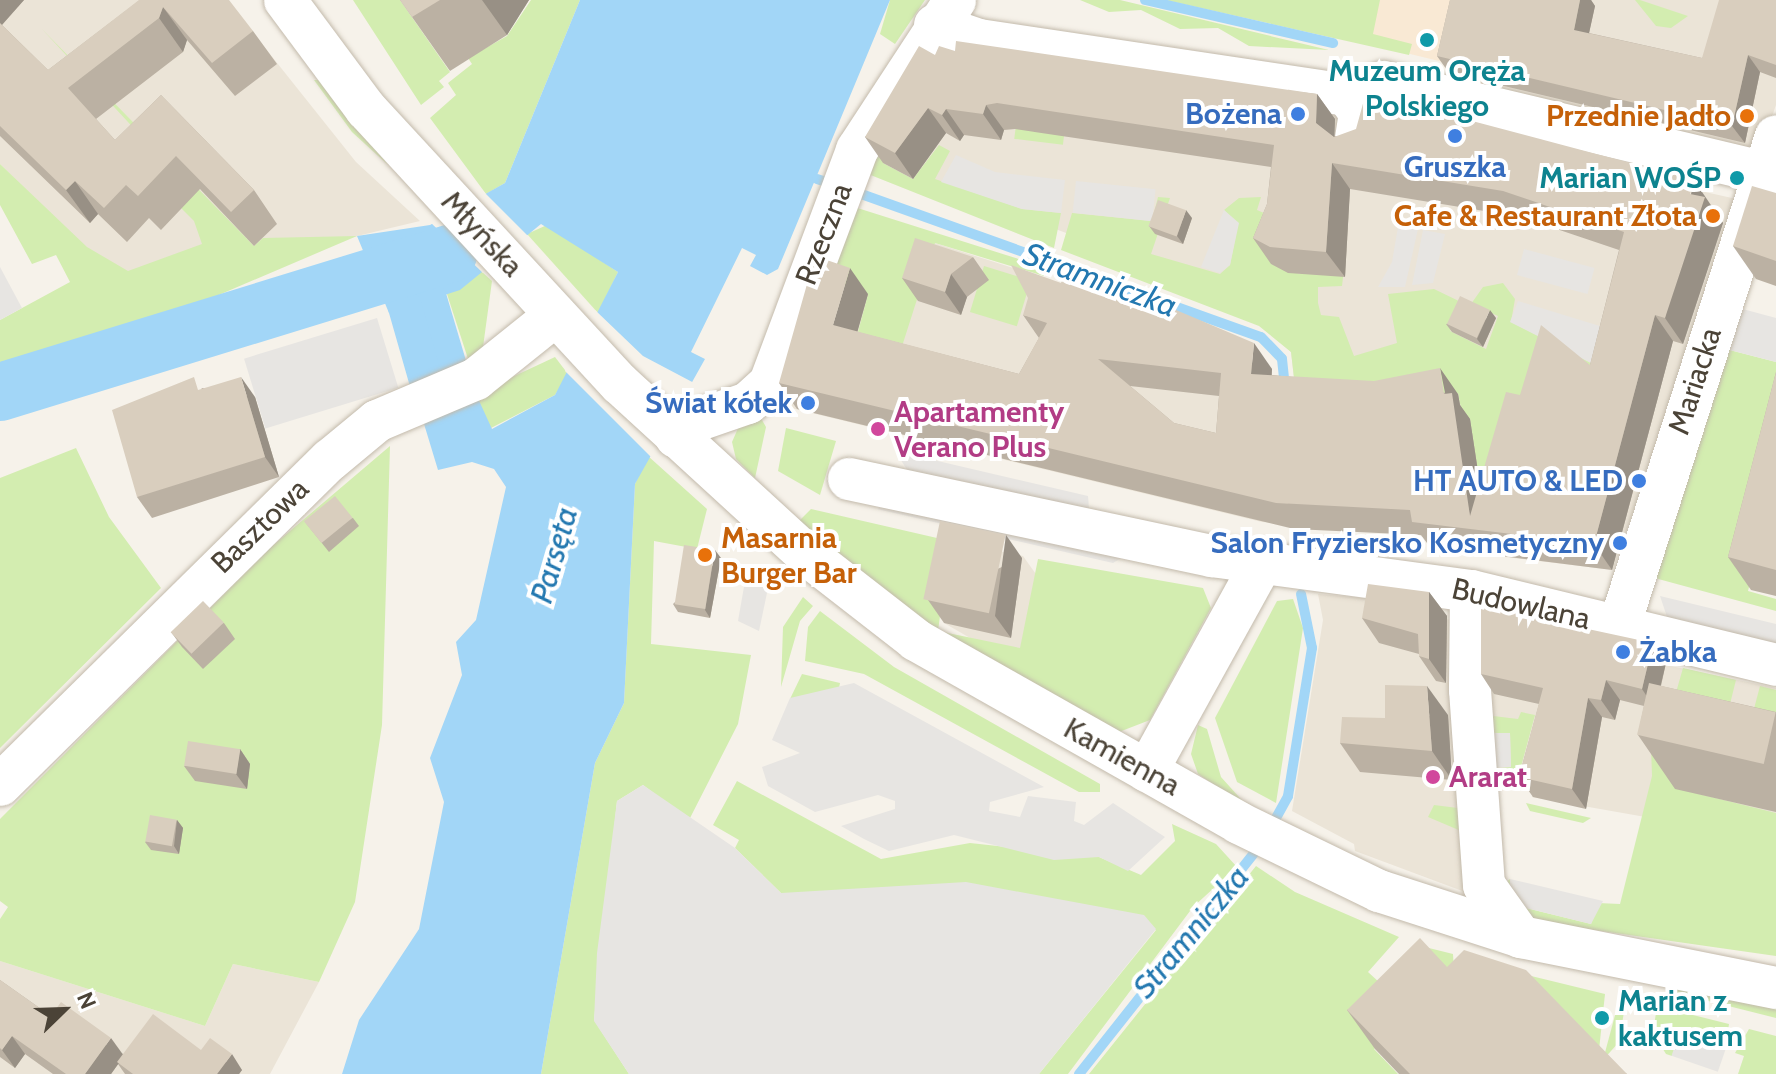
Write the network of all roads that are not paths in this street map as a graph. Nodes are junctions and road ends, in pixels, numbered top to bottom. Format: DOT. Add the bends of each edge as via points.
graph roads {
  1 [pos="285,0"];
  2 [pos="322,0"];
  3 [pos="945,12"];
  4 [pos="1356,92"];
  5 [pos="392,134"];
  6 [pos="1356,139"];
  7 [pos="1764,183"];
  8 [pos="564,324"];
  9 [pos="675,436"];
  10 [pos="849,479"];
  11 [pos="1263,561"];
  12 [pos="1471,591"];
  13 [pos="1619,627"];
  14 [pos="1776,665"];
  15 [pos="1147,771"];
  16 [pos="0,785"];
  17 [pos="1521,937"];
  18 [pos="1776,988"];
  1 -- 5 [label="street, Młyńska" via="347,87"];
  2 -- 5 [label="street, Młyńska"];
  3 -- 4 [label="street" via="979,40"];
  3 -- 9 [label="street, Rzeczna" via="852,162 770,383 748,403 696,421"];
  4 -- 6 [label="street"];
  4 -- 7 [label="street" via="1384,82"];
  5 -- 8 [label="street, Młyńska"];
  7 -- 13 [label="street, Mariacka"];
  8 -- 9 [label="street, Kamienna"];
  8 -- 16 [label="street, Basztowa" via="476,379 377,421 307,479"];
  9 -- 15 [label="street, Kamienna" via="916,640"];
  10 -- 11 [label="street, Budowlana" via="1104,536"];
  11 -- 12 [label="street, Budowlana"];
  11 -- 15 [label="street"];
  12 -- 13 [label="street, Budowlana"];
  12 -- 17 [label="street" via="1470,690 1484,885"];
  13 -- 14 [label="street, Budowlana"];
  15 -- 17 [label="street, Kamienna" via="1300,855 1422,908"];
  17 -- 18 [label="street, Kamienna"];
}
